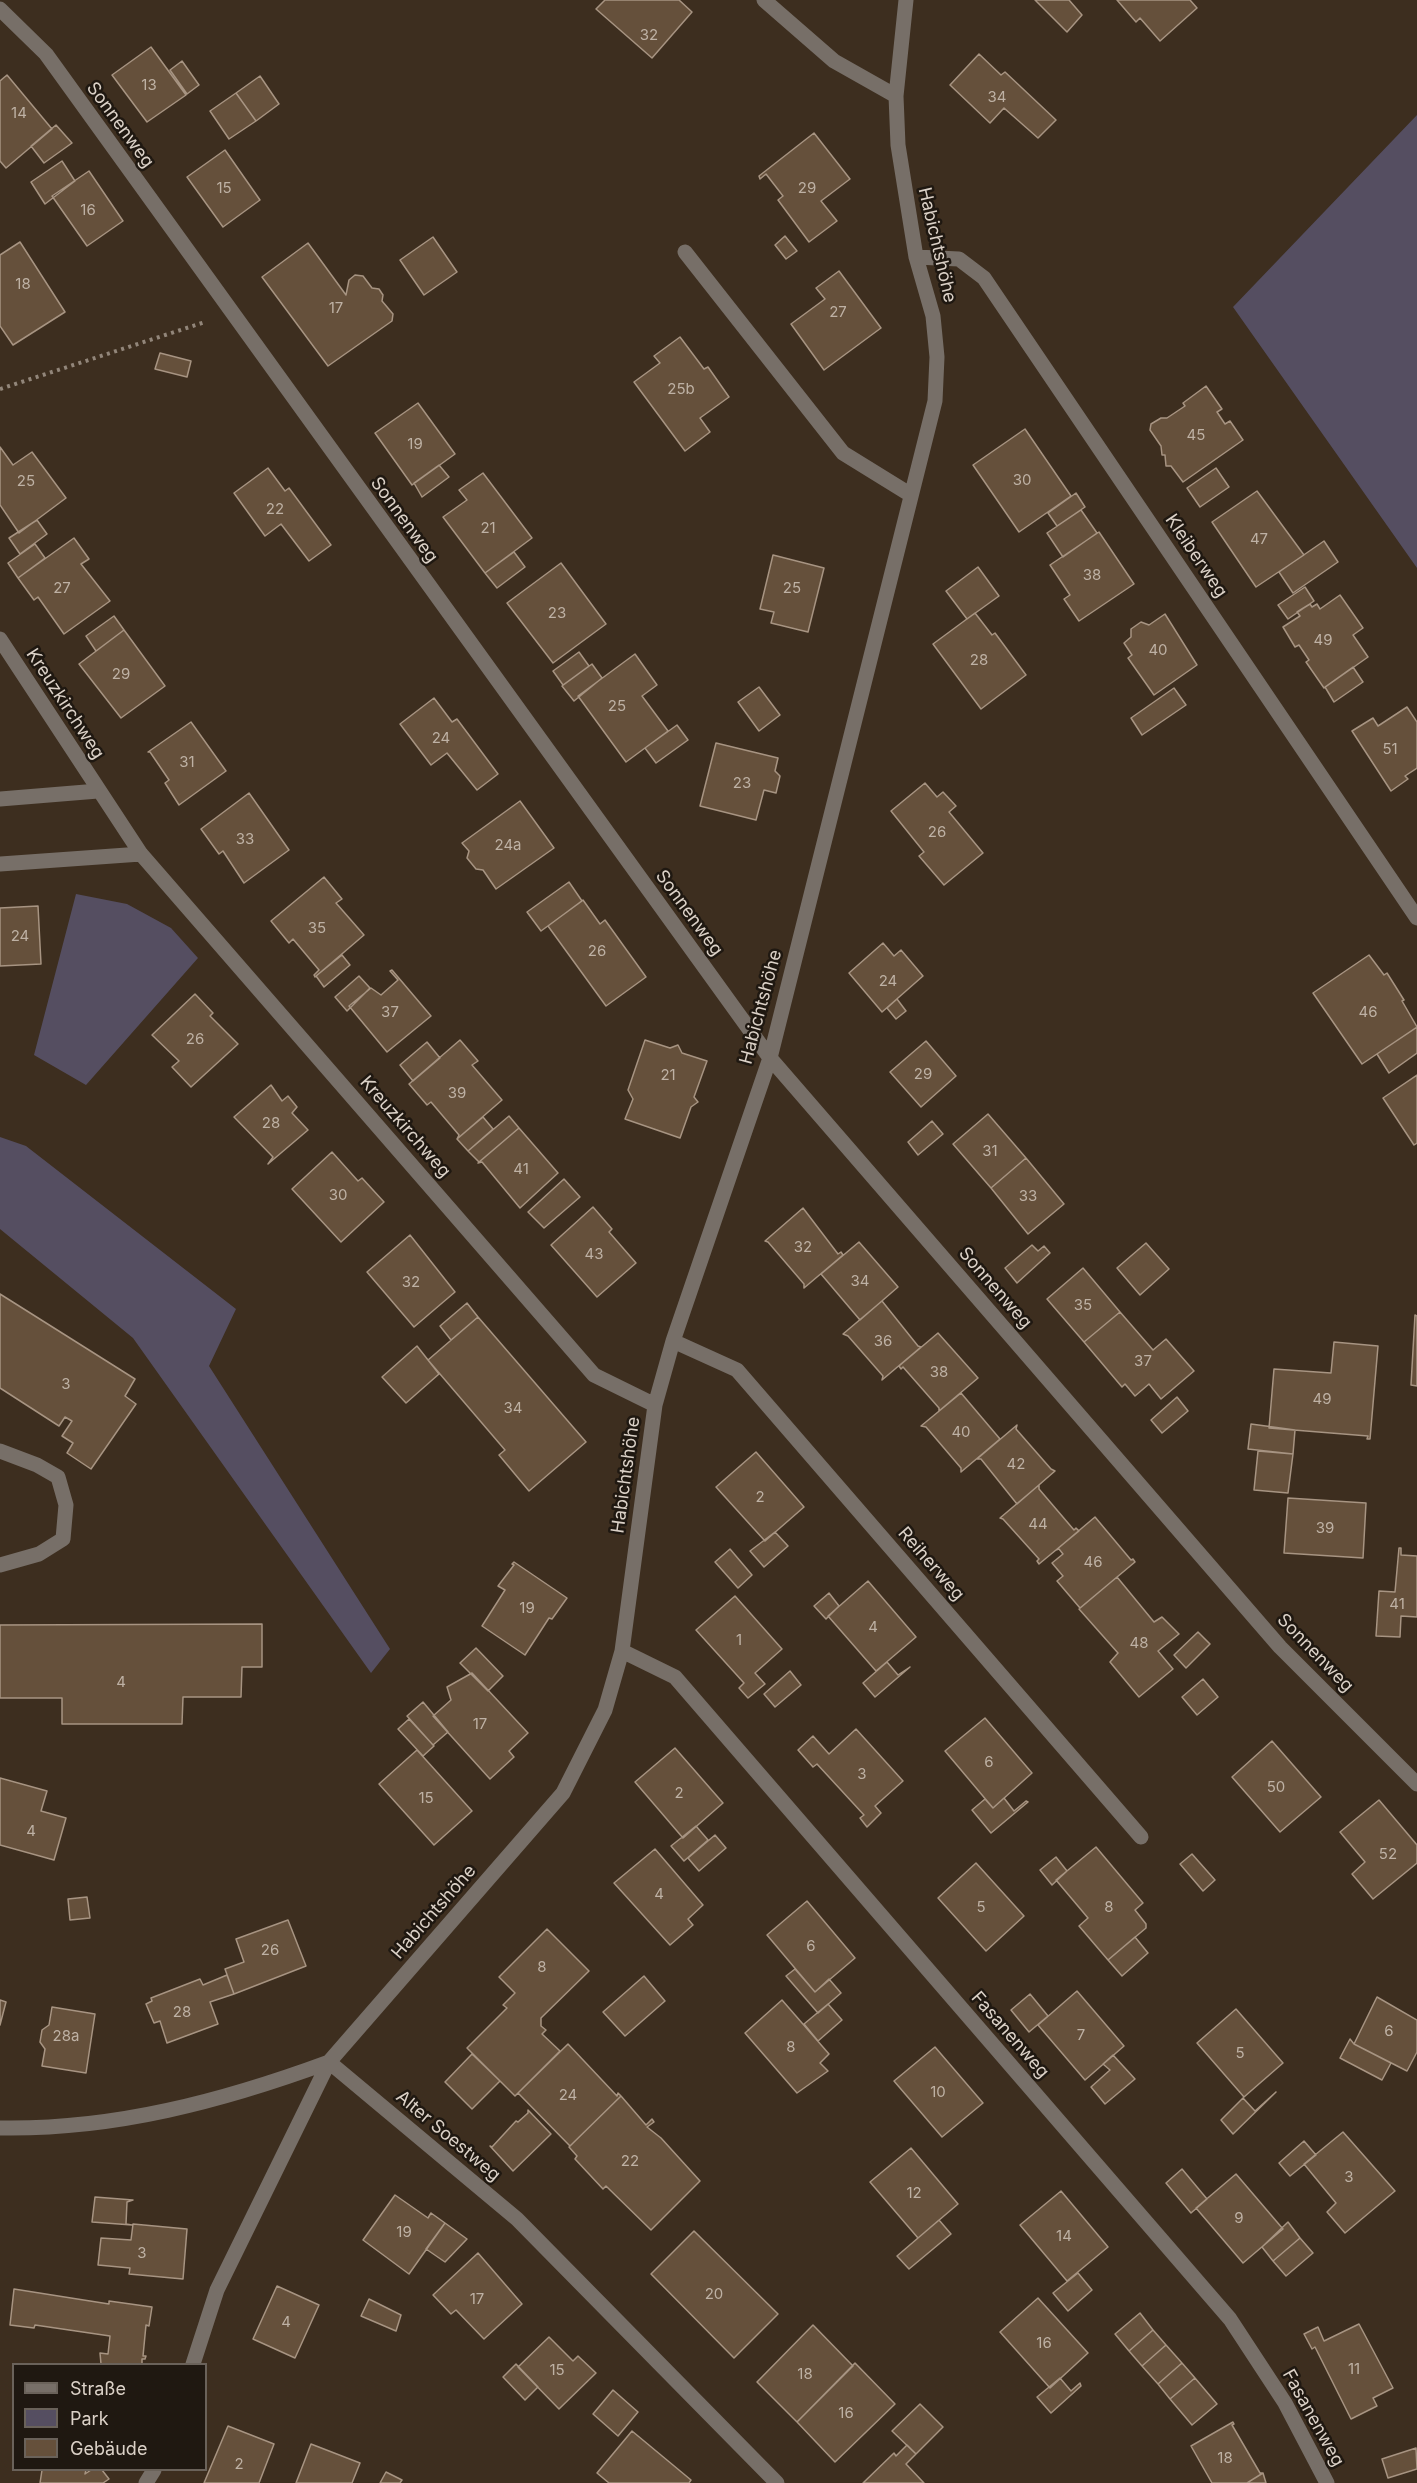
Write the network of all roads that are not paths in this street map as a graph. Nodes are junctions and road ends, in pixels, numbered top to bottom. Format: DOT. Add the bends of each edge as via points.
graph roads {
  1 [pos="764,0"];
  2 [pos="906,0"];
  3 [pos="0,9"];
  4 [pos="896,96"];
  5 [pos="685,252"];
  6 [pos="916,257"];
  7 [pos="911,495"];
  8 [pos="0,639"];
  9 [pos="98,791"];
  10 [pos="0,799"];
  11 [pos="141,854"];
  12 [pos="0,864"];
  13 [pos="1417,918"];
  14 [pos="770,1058"];
  15 [pos="673,1341"];
  16 [pos="655,1405"];
  17 [pos="0,1451"];
  18 [pos="0,1565"];
  19 [pos="622,1651"];
  20 [pos="1417,1785"];
  21 [pos="1141,1837"];
  22 [pos="329,2062"];
  23 [pos="0,2128"];
  24 [pos="193,2363"];
  25 [pos="777,2483"];
  26 [pos="1327,2483"];
  1 -- 4 [label="street" via="834,61"];
  2 -- 4 [label="street, Habichtshöhe"];
  3 -- 14 [label="street, Sonnenweg" via="46,54"];
  4 -- 6 [label="street, Habichtshöhe" via="898,145"];
  5 -- 7 [label="street" via="843,453"];
  6 -- 7 [label="street, Habichtshöhe" via="933,316 937,357 935,401"];
  6 -- 13 [label="street, Kleiberweg" via="959,259 984,278"];
  7 -- 14 [label="street, Habichtshöhe"];
  8 -- 9 [label="street, Kreuzkirchweg"];
  9 -- 10 [label="street"];
  9 -- 11 [label="street, Kreuzkirchweg"];
  11 -- 12 [label="street"];
  11 -- 16 [label="street, Kreuzkirchweg" via="594,1375"];
  14 -- 15 [label="street, Habichtshöhe"];
  14 -- 20 [label="street, Sonnenweg" via="1280,1647"];
  15 -- 16 [label="street, Habichtshöhe"];
  15 -- 21 [label="street, Reiherweg" via="737,1370"];
  16 -- 19 [label="street, Habichtshöhe"];
  17 -- 18 [label="street" via="58,1477 66,1505 63,1539 39,1554"];
  19 -- 22 [label="street, Habichtshöhe" via="605,1710 563,1793"];
  19 -- 26 [label="street, Fasanenweg" via="675,1677 1230,2319 1286,2403"];
  22 -- 23 [label="street" via="197,2105 63,2127"];
  22 -- 24 [label="street, Habichtshöhe" via="217,2290"];
  22 -- 25 [label="street, Alter Soestweg" via="517,2219"];
}
